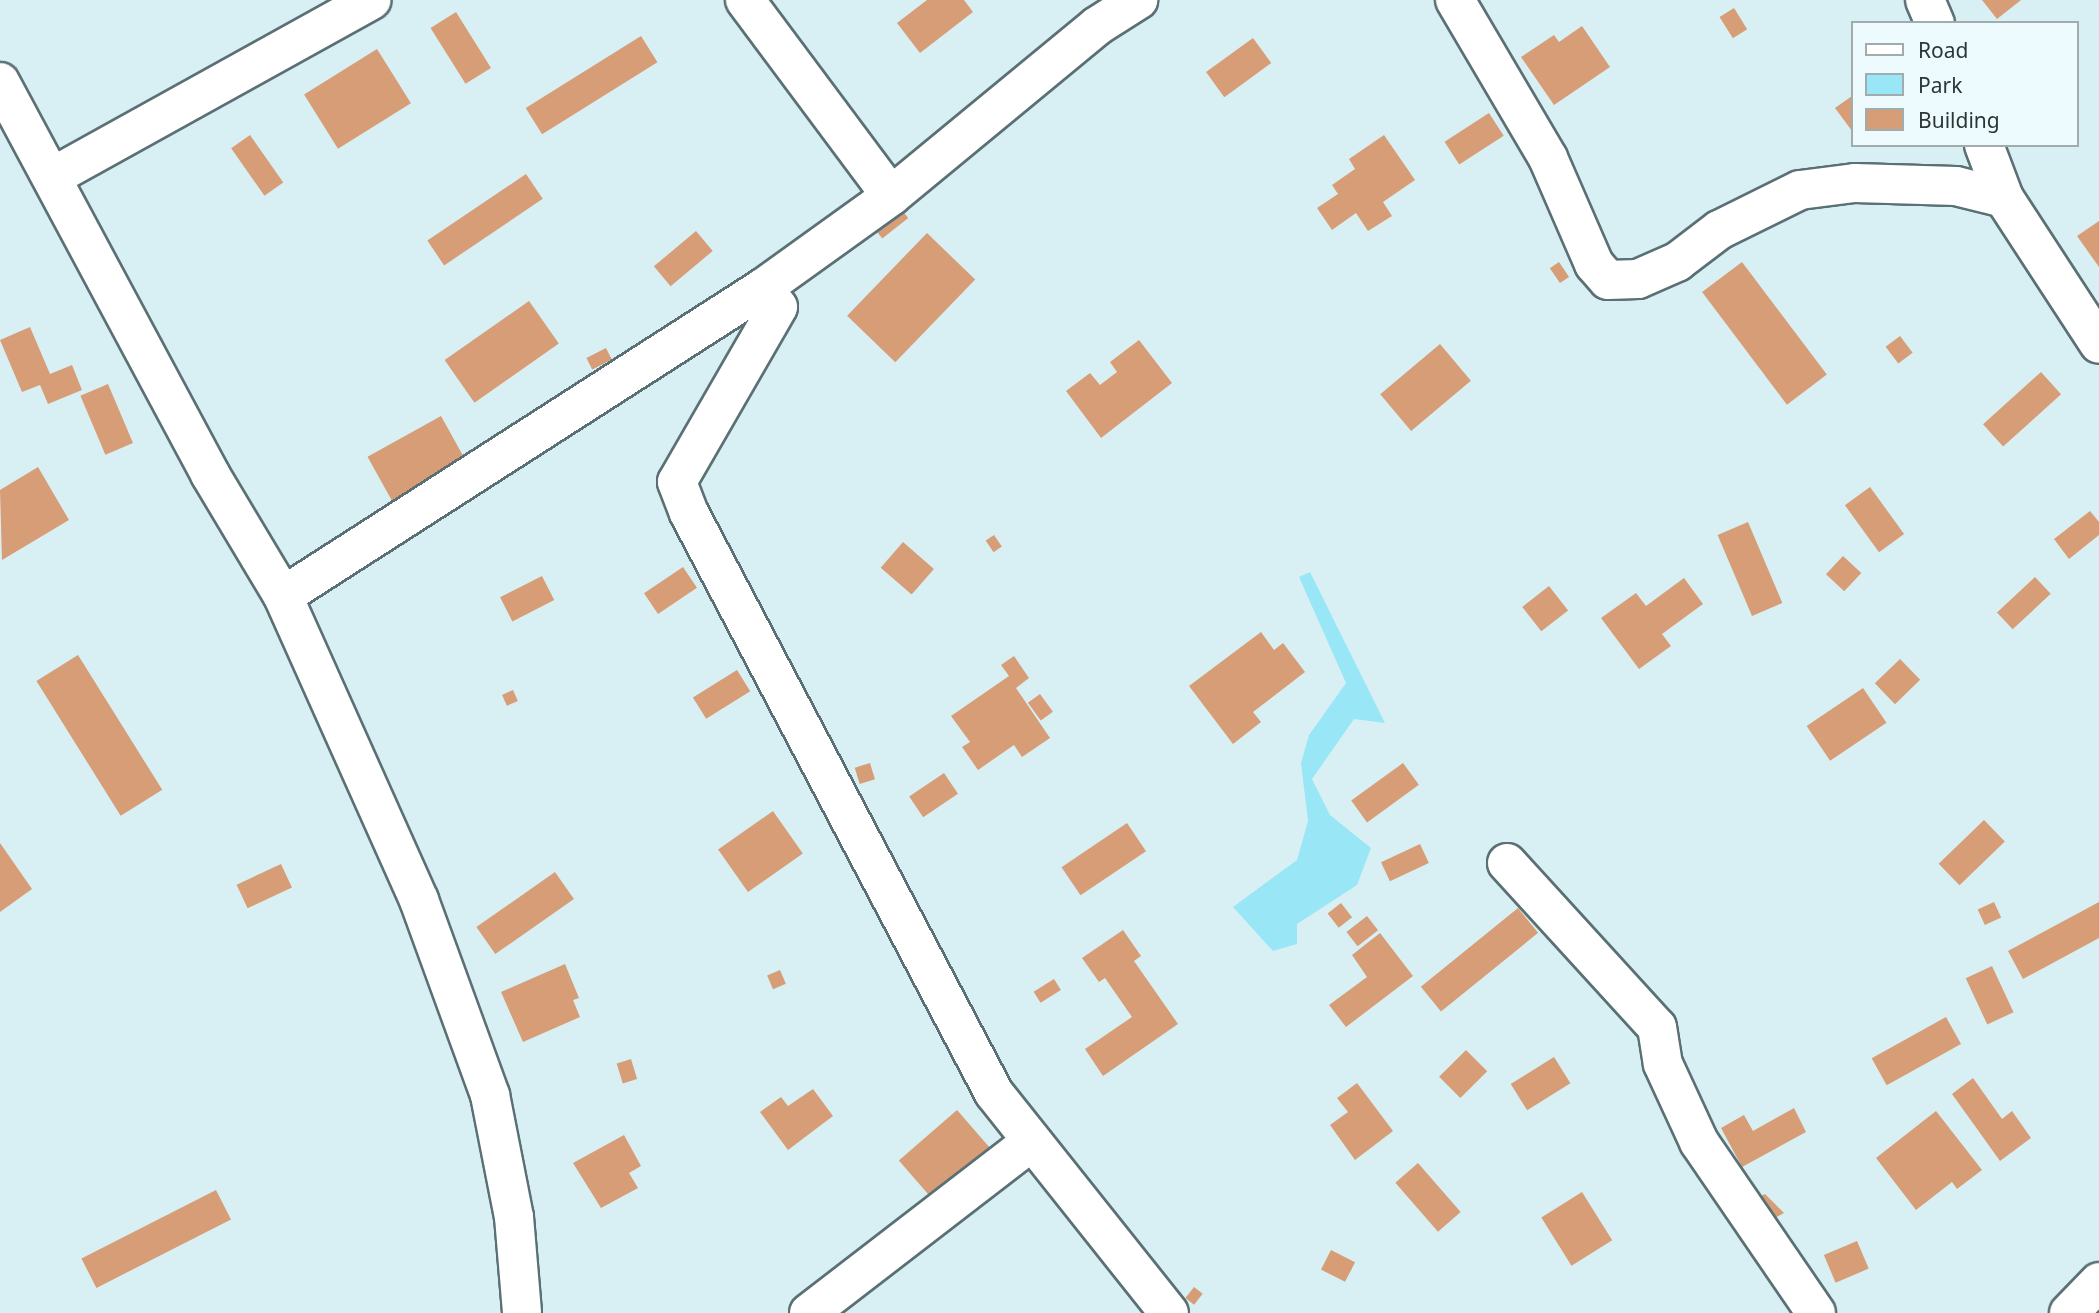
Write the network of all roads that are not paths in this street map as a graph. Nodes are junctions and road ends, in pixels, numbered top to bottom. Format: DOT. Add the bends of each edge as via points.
graph roads {
  1 [pos="371,0"];
  2 [pos="745,0"];
  3 [pos="1138,0"];
  4 [pos="1455,0"];
  5 [pos="1925,0"];
  6 [pos="1934,21"];
  7 [pos="0,82"];
  8 [pos="1985,147"];
  9 [pos="54,176"];
  10 [pos="891,196"];
  11 [pos="2004,198"];
  12 [pos="764,288"];
  13 [pos="2099,344"];
  14 [pos="283,596"];
  15 [pos="1507,863"];
  16 [pos="1030,1143"];
  17 [pos="522,1313"];
  18 [pos="809,1313"];
  19 [pos="1169,1313"];
  20 [pos="1816,1313"];
  1 -- 9 [label="street"];
  2 -- 10 [label="street"];
  3 -- 10 [label="street" via="1046,65"];
  4 -- 11 [label="street" via="1548,158 1594,264 1608,280 1638,279 1677,262 1719,230 1800,190 1917,181"];
  5 -- 6 [label="street"];
  7 -- 9 [label="street"];
  8 -- 11 [label="street"];
  9 -- 14 [label="street" via="210,474"];
  10 -- 12 [label="street"];
  11 -- 13 [label="street"];
  12 -- 14 [label="street"];
  12 -- 16 [label="street" via="778,307 677,482 949,1014 994,1093"];
  14 -- 17 [label="street" via="419,900 481,1067 504,1153"];
  15 -- 20 [label="street" via="1657,1027 1663,1064 1699,1142"];
  16 -- 18 [label="street"];
  16 -- 19 [label="street"];
}
